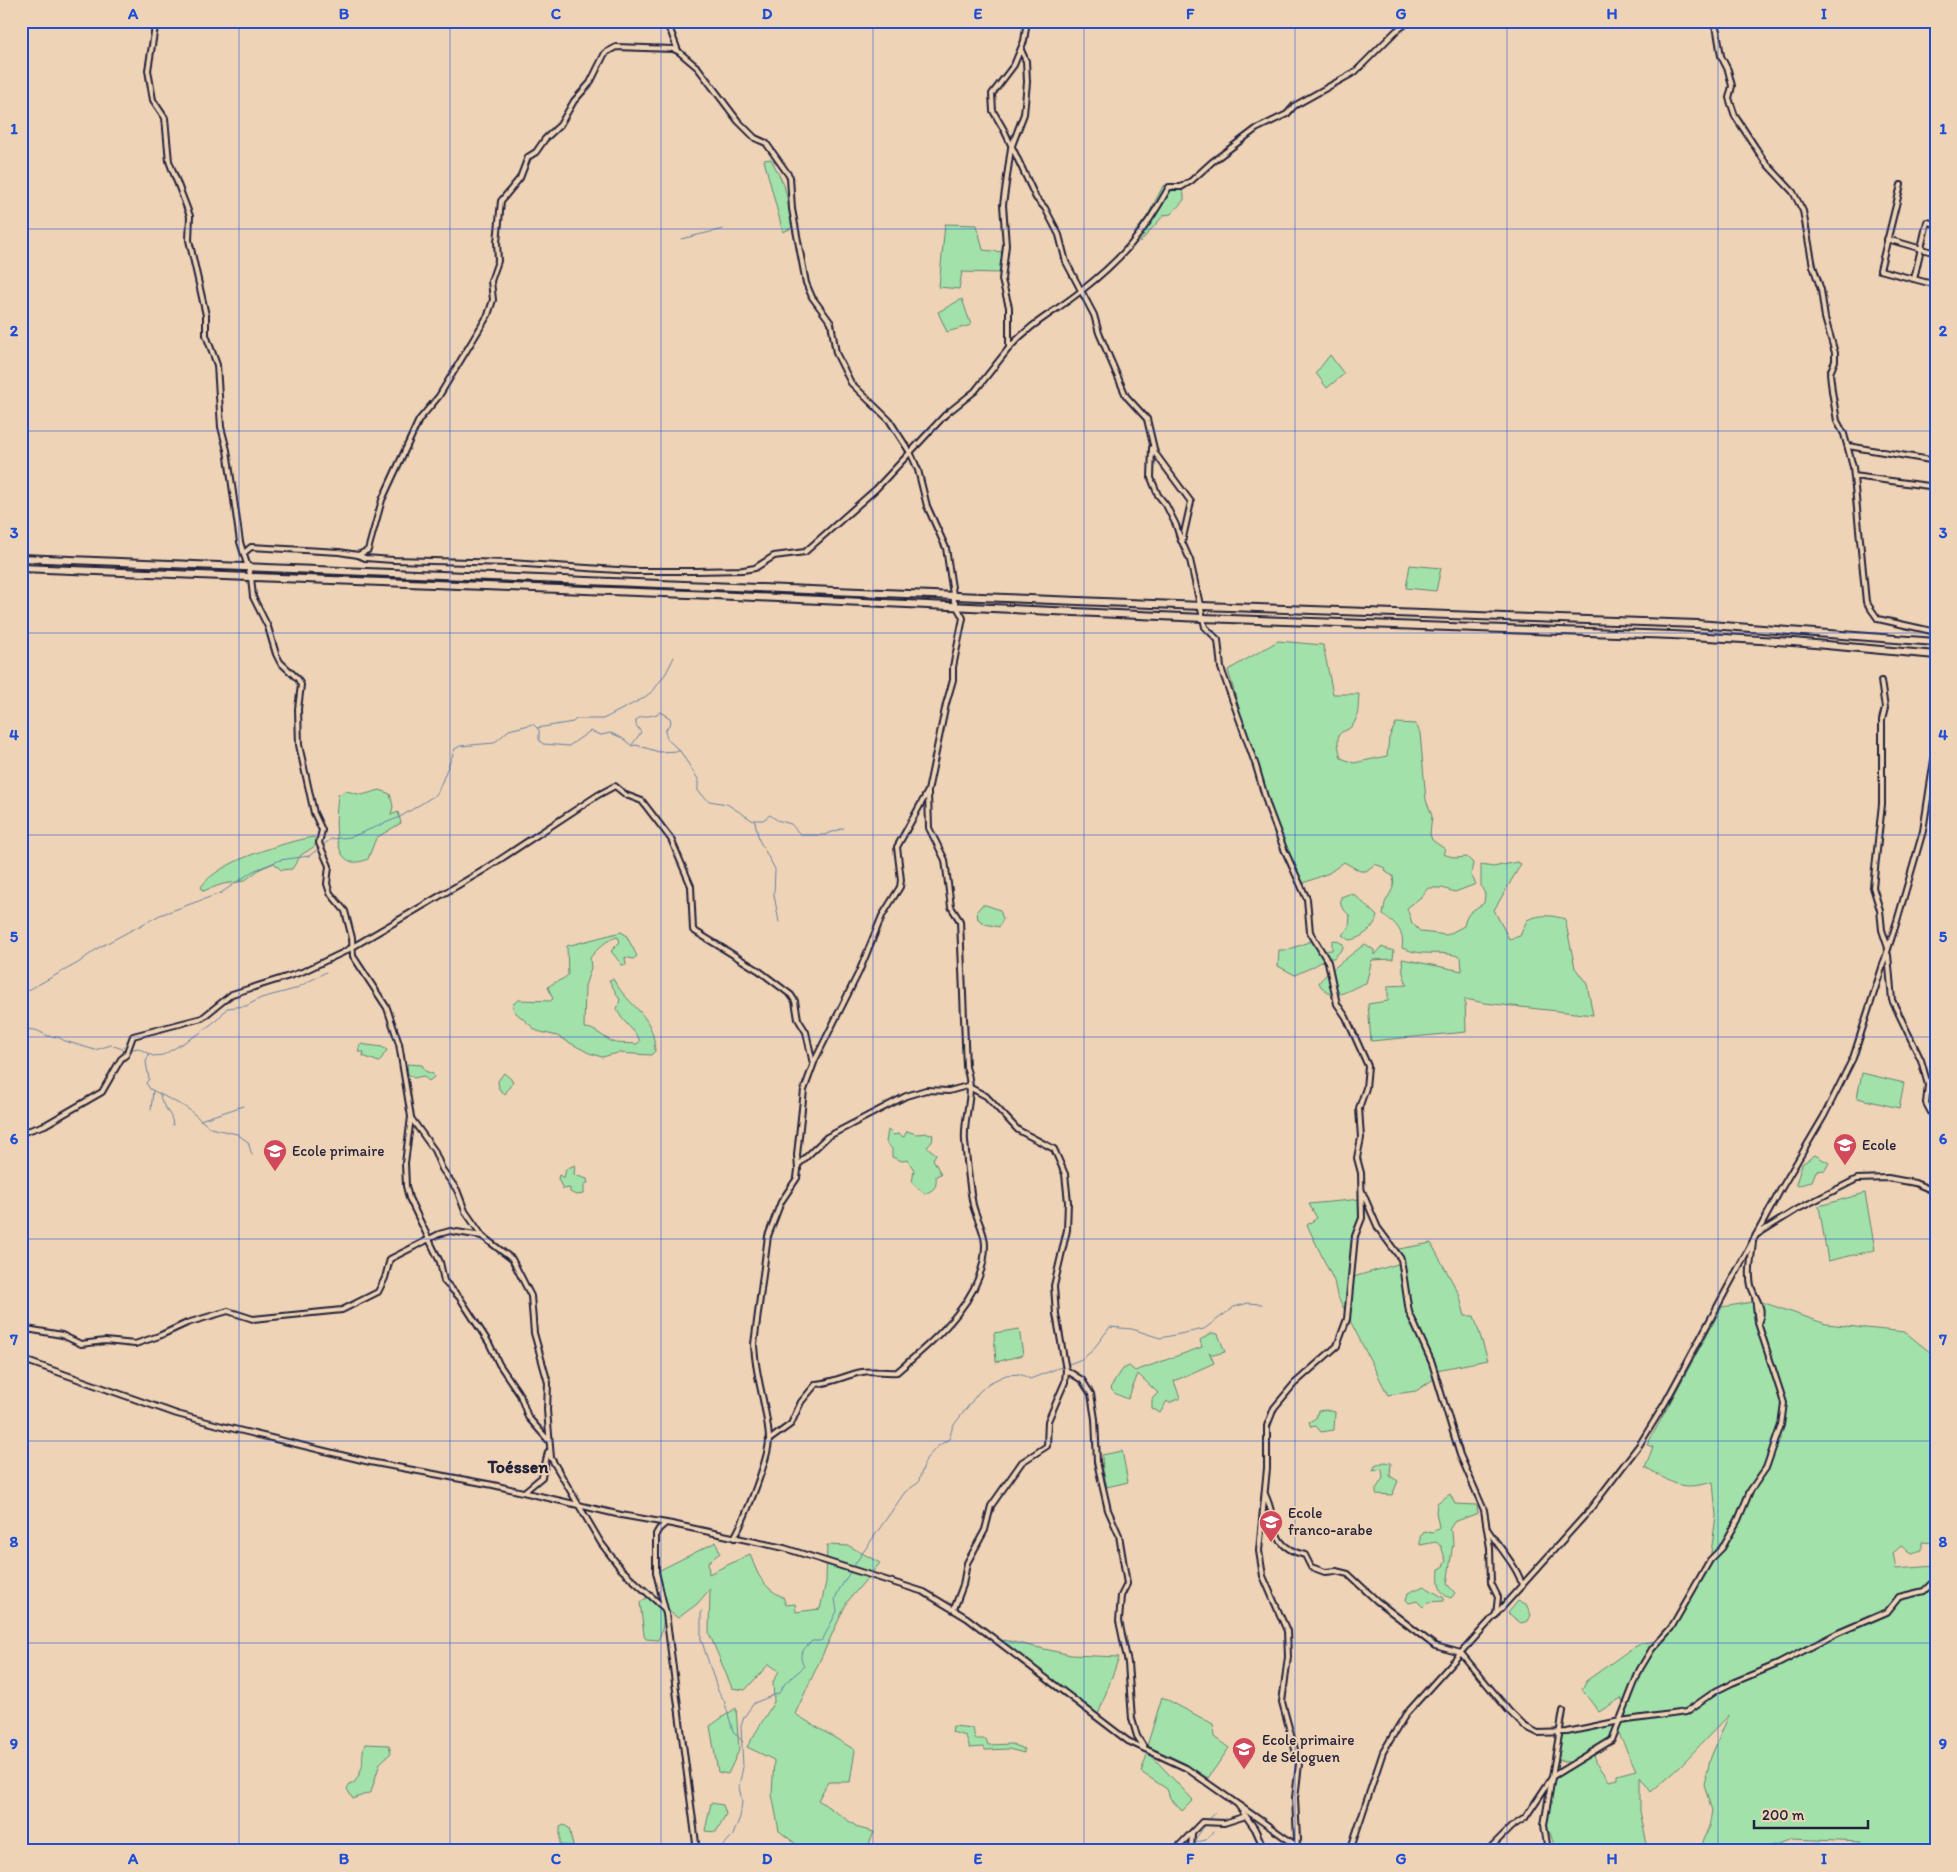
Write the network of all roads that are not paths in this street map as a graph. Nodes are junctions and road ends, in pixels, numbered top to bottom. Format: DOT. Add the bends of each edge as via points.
graph roads {
  1 [pos="156,21"];
  2 [pos="663,21"];
  3 [pos="1026,21"];
  4 [pos="1410,21"];
  5 [pos="1712,21"];
  6 [pos="1021,49"];
  7 [pos="678,51"];
  8 [pos="1011,148"];
  9 [pos="1901,186"];
  10 [pos="1936,224"];
  11 [pos="1888,239"];
  12 [pos="1921,248"];
  13 [pos="1936,253"];
  14 [pos="1914,279"];
  15 [pos="1936,285"];
  16 [pos="1081,291"];
  17 [pos="1009,348"];
  18 [pos="1152,446"];
  19 [pos="1848,446"];
  20 [pos="909,452"];
  21 [pos="1936,461"];
  22 [pos="1854,476"];
  23 [pos="1936,487"];
  24 [pos="1182,542"];
  25 [pos="244,553"];
  26 [pos="358,555"];
  27 [pos="21,558"];
  28 [pos="248,566"];
  29 [pos="21,568"];
  30 [pos="251,577"];
  31 [pos="954,595"];
  32 [pos="956,606"];
  33 [pos="1202,606"];
  34 [pos="1203,618"];
  35 [pos="1936,632"];
  36 [pos="1936,642"];
  37 [pos="1936,655"];
  38 [pos="1881,682"];
  39 [pos="1936,747"];
  40 [pos="928,791"];
  41 [pos="351,948"];
  42 [pos="1888,949"];
  43 [pos="813,1066"];
  44 [pos="971,1089"];
  45 [pos="410,1117"];
  46 [pos="1936,1122"];
  47 [pos="21,1133"];
  48 [pos="799,1164"];
  49 [pos="1361,1188"];
  50 [pos="1936,1192"];
  51 [pos="483,1237"];
  52 [pos="1754,1237"];
  53 [pos="428,1239"];
  54 [pos="21,1328"];
  55 [pos="21,1359"];
  56 [pos="1066,1370"];
  57 [pos="769,1440"];
  58 [pos="549,1443"];
  59 [pos="524,1492"];
  60 [pos="1265,1494"];
  61 [pos="579,1506"];
  62 [pos="667,1523"];
  63 [pos="1487,1528"];
  64 [pos="734,1538"];
  65 [pos="1936,1578"];
  66 [pos="1522,1586"];
  67 [pos="664,1608"];
  68 [pos="954,1609"];
  69 [pos="1496,1615"];
  70 [pos="1461,1653"];
  71 [pos="1563,1711"];
  72 [pos="1620,1721"];
  73 [pos="1558,1732"];
  74 [pos="1146,1750"];
  75 [pos="1550,1779"];
  76 [pos="1236,1802"];
  77 [pos="1246,1816"];
  78 [pos="1193,1831"];
  79 [pos="1298,1845"];
  80 [pos="697,1851"];
  81 [pos="1174,1851"];
  82 [pos="1191,1851"];
  83 [pos="1265,1851"];
  84 [pos="1296,1851"];
  85 [pos="1304,1851"];
  86 [pos="1350,1851"];
  87 [pos="1487,1851"];
  88 [pos="1548,1851"];
  1 -- 25 [label="street" via="148,70 153,100 165,118 169,161 190,216 190,240 206,315 206,335 217,365 221,427"];
  2 -- 7 [label="street"];
  3 -- 6 [label="street"];
  4 -- 16 [label="street" via="1356,72 1256,129 1186,184 1169,187 1139,236 1110,267"];
  5 -- 19 [label="street" via="1732,86 1730,98 1735,116 1764,162 1793,192 1803,211 1812,266 1821,290 1835,353 1830,374 1837,421"];
  6 -- 8 [label="street" via="1026,61 1027,82 1024,114"];
  6 -- 8 [label="street" via="1014,66 992,94 993,111"];
  7 -- 20 [label="street" via="698,68 738,121 755,138 766,143 790,177 792,209 806,283 831,323 841,366 851,383 889,420"];
  7 -- 26 [label="street" via="619,47 610,50 560,125 528,157 520,178 500,205 496,242 498,261 491,281 492,300 488,315 439,396 419,420 382,500 368,550"];
  8 -- 16 [label="street" via="1059,235 1066,262"];
  8 -- 17 [label="street" via="1002,205 1006,245 1002,280 1009,307"];
  9 -- 11 [label="street"];
  10 -- 12 [label="street" via="1927,222"];
  11 -- 12 [label="street"];
  11 -- 14 [label="street" via="1880,270"];
  12 -- 13 [label="street"];
  12 -- 14 [label="street"];
  14 -- 15 [label="street"];
  16 -- 17 [label="street" via="1026,329"];
  16 -- 18 [label="street" via="1126,396 1147,419"];
  17 -- 20 [label="street" via="975,391 945,415"];
  18 -- 24 [label="street" via="1151,478"];
  18 -- 24 [label="street" via="1191,502"];
  19 -- 21 [label="street"];
  19 -- 22 [label="street"];
  20 -- 26 [label="street" via="876,489 805,552 774,556 755,568 633,571 393,560"];
  20 -- 31 [label="street" via="918,470 926,506 946,548"];
  22 -- 23 [label="street"];
  22 -- 35 [label="street" via="1865,591 1870,609 1878,619"];
  24 -- 33 [label="street"];
  25 -- 26 [label="street" via="248,548 259,547"];
  25 -- 28 [label="street"];
  27 -- 28 [label="highway"];
  28 -- 30 [label="street"];
  28 -- 31 [label="highway"];
  29 -- 30 [label="highway"];
  30 -- 32 [label="highway"];
  30 -- 41 [label="street" via="253,596 268,627 276,654 301,684 299,745 314,813 322,830 321,849 329,866 327,884 344,911 352,938"];
  31 -- 32 [label="street"];
  31 -- 33 [label="highway"];
  32 -- 34 [label="highway"];
  32 -- 40 [label="street" via="962,614 963,625"];
  33 -- 34 [label="street"];
  33 -- 36 [label="highway" via="1697,624"];
  34 -- 37 [label="highway" via="1673,635"];
  34 -- 49 [label="street" via="1205,627 1218,640 1221,668 1268,807 1307,899 1310,932 1328,962 1337,1004 1368,1066 1366,1088 1359,1108 1361,1138 1357,1158"];
  38 -- 42 [label="street" via="1885,708 1882,720 1882,804 1873,888"];
  39 -- 42 [label="street" via="1923,831"];
  40 -- 43 [label="street" via="897,847 900,887 882,916 859,972"];
  40 -- 44 [label="street" via="929,828 945,860 951,907 960,921 966,1067"];
  41 -- 43 [label="street" via="484,870 615,786 626,795 642,801 671,839 691,886 693,930 758,970 791,995 798,1019 806,1032"];
  41 -- 45 [label="street" via="362,973 390,1015 403,1065"];
  41 -- 47 [label="street" via="302,972 232,994 202,1018 133,1036 126,1055 102,1092 44,1125"];
  42 -- 46 [label="street" via="1892,1000 1921,1060 1928,1085 1926,1103"];
  42 -- 52 [label="street" via="1853,1058 1824,1116"];
  43 -- 48 [label="street" via="804,1090 797,1155"];
  44 -- 48 [label="street" via="967,1086 950,1091 926,1090 906,1096 827,1137"];
  44 -- 56 [label="street" via="986,1096 1018,1130 1054,1150 1062,1164 1067,1186 1068,1219 1058,1262 1054,1301"];
  44 -- 57 [label="street" via="965,1140 973,1206 985,1243 981,1270 973,1291 926,1348 897,1372 862,1372 827,1384 816,1384 801,1402 791,1424"];
  45 -- 51 [label="street" via="434,1150 465,1211"];
  45 -- 53 [label="street" via="406,1186"];
  48 -- 57 [label="street" via="797,1178 784,1194 768,1236 756,1315 754,1360 763,1394"];
  49 -- 60 [label="street" via="1361,1222 1355,1236 1344,1331 1336,1346 1294,1384 1271,1412 1266,1441"];
  49 -- 63 [label="street" via="1378,1228 1401,1259 1409,1312 1432,1363 1452,1433 1480,1498"];
  50 -- 52 [label="street" via="1915,1183 1888,1178 1857,1179 1796,1210"];
  51 -- 53 [label="street" via="450,1231"];
  51 -- 58 [label="street" via="512,1260 531,1296 534,1333 548,1383"];
  52 -- 66 [label="street" via="1640,1444 1588,1512"];
  52 -- 72 [label="street" via="1750,1280 1762,1311 1758,1323 1784,1403 1781,1425 1766,1468 1750,1491 1738,1520 1670,1628 1640,1669"];
  53 -- 54 [label="street" via="392,1257 378,1292 342,1310 253,1319 228,1311 135,1344 105,1341 81,1344 62,1335"];
  53 -- 58 [label="street" via="440,1262 444,1280 460,1298 489,1343 520,1395 528,1417"];
  55 -- 59 [label="street" via="178,1414 226,1427 370,1462"];
  56 -- 68 [label="street" via="1062,1391 1048,1421 1047,1446 1022,1462 991,1506 985,1530 967,1563"];
  56 -- 74 [label="street" via="1082,1380 1091,1394 1096,1419 1097,1462 1108,1510 1119,1535 1127,1584 1121,1596 1119,1621 1128,1663 1132,1719"];
  57 -- 64 [label="street" via="766,1459 745,1518"];
  58 -- 59 [label="street" via="542,1477"];
  58 -- 61 [label="street" via="554,1464"];
  59 -- 61 [label="street"];
  60 -- 70 [label="street" via="1272,1510 1276,1534 1284,1547 1305,1555 1311,1567 1348,1574 1435,1646"];
  60 -- 79 [label="street" via="1259,1551 1264,1576 1287,1631 1288,1657 1282,1702 1299,1764 1295,1798"];
  61 -- 62 [label="street"];
  61 -- 67 [label="street" via="601,1543 622,1569"];
  62 -- 64 [label="street"];
  62 -- 67 [label="street" via="657,1531 656,1548 656,1572"];
  63 -- 66 [label="street" via="1517,1570"];
  63 -- 69 [label="street" via="1492,1583 1498,1598"];
  64 -- 68 [label="street" via="829,1561 924,1592"];
  65 -- 72 [label="street" via="1924,1591 1898,1597 1887,1612 1732,1683 1686,1712"];
  66 -- 69 [label="street"];
  67 -- 80 [label="street"];
  68 -- 74 [label="street" via="1098,1719"];
  69 -- 70 [label="street"];
  70 -- 73 [label="street" via="1524,1726 1538,1733"];
  70 -- 86 [label="street" via="1406,1714 1383,1752"];
  71 -- 73 [label="street"];
  72 -- 73 [label="street" via="1588,1730"];
  72 -- 75 [label="street" via="1612,1740 1605,1746 1574,1761"];
  73 -- 75 [label="street"];
  74 -- 76 [label="street" via="1186,1768"];
  75 -- 87 [label="street" via="1525,1818"];
  75 -- 88 [label="street" via="1544,1825"];
  76 -- 77 [label="street"];
  76 -- 79 [label="street"];
  77 -- 78 [label="street" via="1224,1823 1202,1822"];
  77 -- 83 [label="street"];
  78 -- 81 [label="street"];
  78 -- 82 [label="street"];
  79 -- 84 [label="street"];
  79 -- 85 [label="street"];
}
